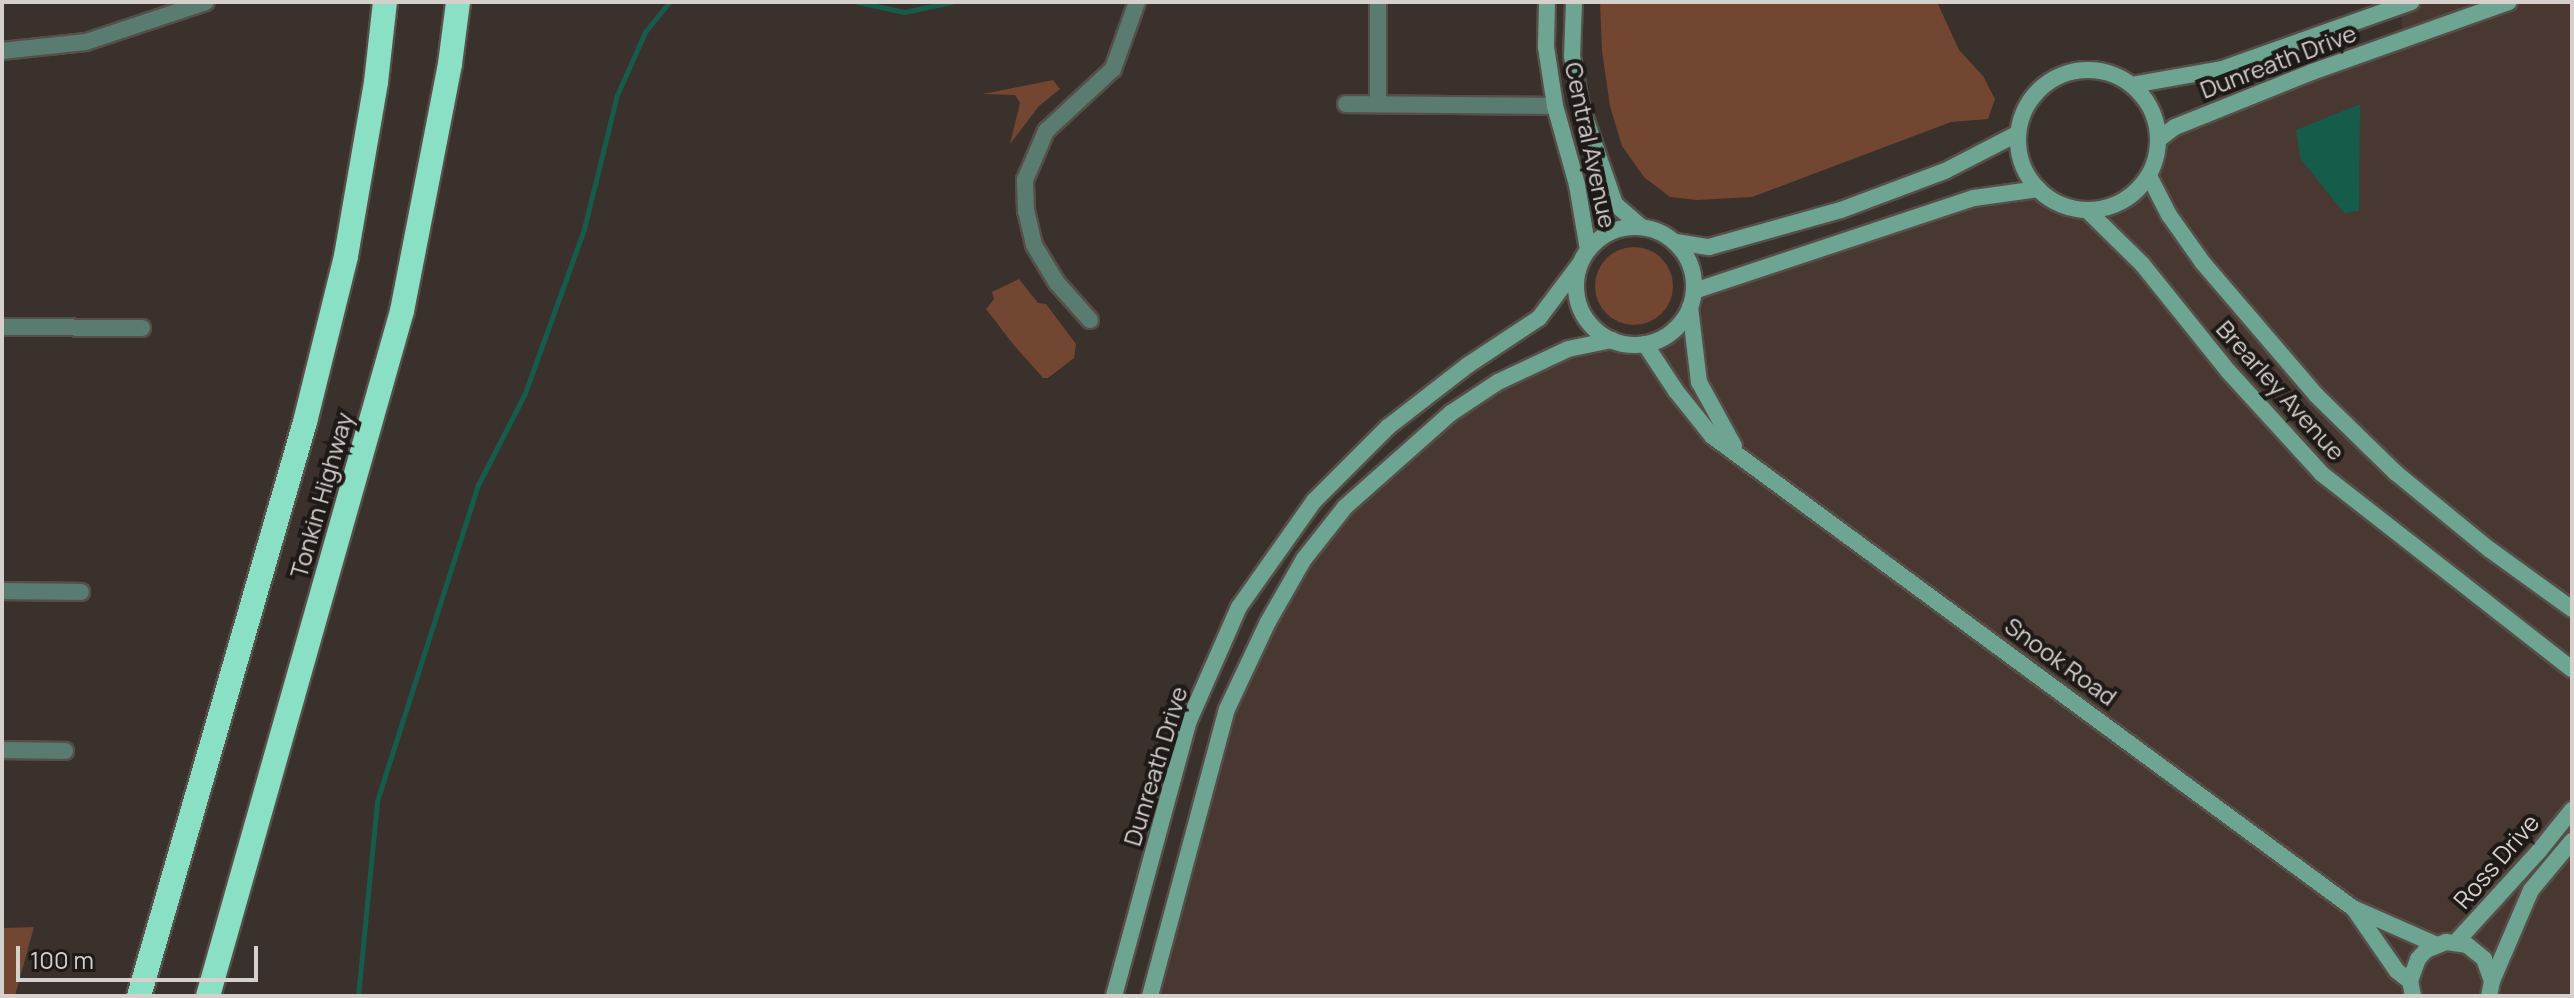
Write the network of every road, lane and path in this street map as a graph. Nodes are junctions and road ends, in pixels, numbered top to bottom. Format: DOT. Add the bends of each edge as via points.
graph roads {
  1 [pos="206,2"];
  2 [pos="376,2"];
  3 [pos="385,2"];
  4 [pos="458,2"];
  5 [pos="1137,2"];
  6 [pos="1378,2"];
  7 [pos="1547,2"];
  8 [pos="1574,2"];
  9 [pos="2411,2"];
  10 [pos="2509,2"];
  11 [pos="2,51"];
  12 [pos="376,82"];
  13 [pos="2132,85"];
  14 [pos="1346,104"];
  15 [pos="1378,104"];
  16 [pos="1555,106"];
  17 [pos="2017,134"];
  18 [pos="2159,139"];
  19 [pos="2149,176"];
  20 [pos="2038,189"];
  21 [pos="2088,211"];
  22 [pos="1641,227"];
  23 [pos="1676,242"];
  24 [pos="1588,250"];
  25 [pos="1579,265"];
  26 [pos="1692,299"];
  27 [pos="1090,320"];
  28 [pos="2,327"];
  29 [pos="142,328"];
  30 [pos="1612,340"];
  31 [pos="1645,344"];
  32 [pos="1740,454"];
  33 [pos="2,591"];
  34 [pos="81,592"];
  35 [pos="2572,609"];
  36 [pos="2572,669"];
  37 [pos="2,750"];
  38 [pos="65,751"];
  39 [pos="264,792"];
  40 [pos="2572,810"];
  41 [pos="2572,841"];
  42 [pos="2353,908"];
  43 [pos="2456,942"];
  44 [pos="2437,945"];
  45 [pos="2490,988"];
  46 [pos="2411,991"];
  47 [pos="139,996"];
  48 [pos="208,996"];
  49 [pos="223,996"];
  50 [pos="1114,996"];
  51 [pos="1150,996"];
  1 -- 11 [label="street" via="86,42"];
  2 -- 12 [label="highway"];
  3 -- 12 [label="highway, Tonkin Highway"];
  4 -- 39 [label="highway, Tonkin Highway" via="402,311"];
  5 -- 27 [label="street" via="1113,69 1046,131 1025,180 1034,245 1057,283"];
  6 -- 15 [label="street"];
  7 -- 16 [label="main road, Central Avenue" via="1546,47"];
  8 -- 22 [label="main road, Central Avenue" via="1572,56 1580,103 1615,204"];
  9 -- 13 [label="main road, Dunreath Drive" via="2222,69"];
  10 -- 18 [label="main road, Dunreath Drive" via="2276,86 2175,127"];
  12 -- 47 [label="highway, Tonkin Highway" via="346,256 305,422"];
  13 -- 17 [label="main road" via="2118,76 2085,69 2052,79 2026,104"];
  13 -- 18 [label="main road" via="2146,100"];
  14 -- 15 [label="street"];
  15 -- 16 [label="street"];
  16 -- 24 [label="main road, Central Avenue"];
  17 -- 20 [label="main road" via="2025,173"];
  17 -- 23 [label="main road" via="1945,171 1841,210 1709,247"];
  18 -- 19 [label="main road"];
  19 -- 21 [label="main road" via="2123,201"];
  19 -- 35 [label="main road, Brearley Avenue" via="2203,263 2316,395 2396,473"];
  20 -- 21 [label="main road" via="2069,209"];
  20 -- 26 [label="main road" via="1974,198"];
  21 -- 36 [label="main road, Brearley Avenue" via="2142,264 2228,371 2322,474"];
  22 -- 23 [label="main road"];
  22 -- 24 [label="main road" via="1611,231"];
  23 -- 26 [label="main road" via="1688,258"];
  24 -- 25 [label="main road"];
  25 -- 30 [label="main road" via="1577,291 1585,317"];
  25 -- 50 [label="main road, Dunreath Drive" via="1539,318 1400,417 1314,501 1239,607 1188,723"];
  26 -- 31 [label="main road" via="1673,332"];
  26 -- 32 [label="main road, Snook Road" via="1699,382"];
  28 -- 29 [label="street"];
  30 -- 31 [label="main road"];
  30 -- 51 [label="main road" via="1568,349 1498,382 1451,413 1345,507 1304,559 1227,709"];
  31 -- 32 [label="main road, Snook Road" via="1712,436"];
  32 -- 42 [label="main road, Snook Road"];
  33 -- 34 [label="street"];
  37 -- 38 [label="street"];
  39 -- 48 [label="highway, Tonkin Highway"];
  39 -- 49 [label="highway"];
  40 -- 43 [label="main road, Ross Drive"];
  41 -- 45 [label="main road, Ross Drive" via="2531,890"];
  42 -- 44 [label="main road, Snook Road"];
  42 -- 46 [label="main road, Snook Road"];
  43 -- 44 [label="main road"];
  43 -- 45 [label="main road" via="2477,951 2490,970"];
  44 -- 46 [label="main road" via="2418,959"];
}
